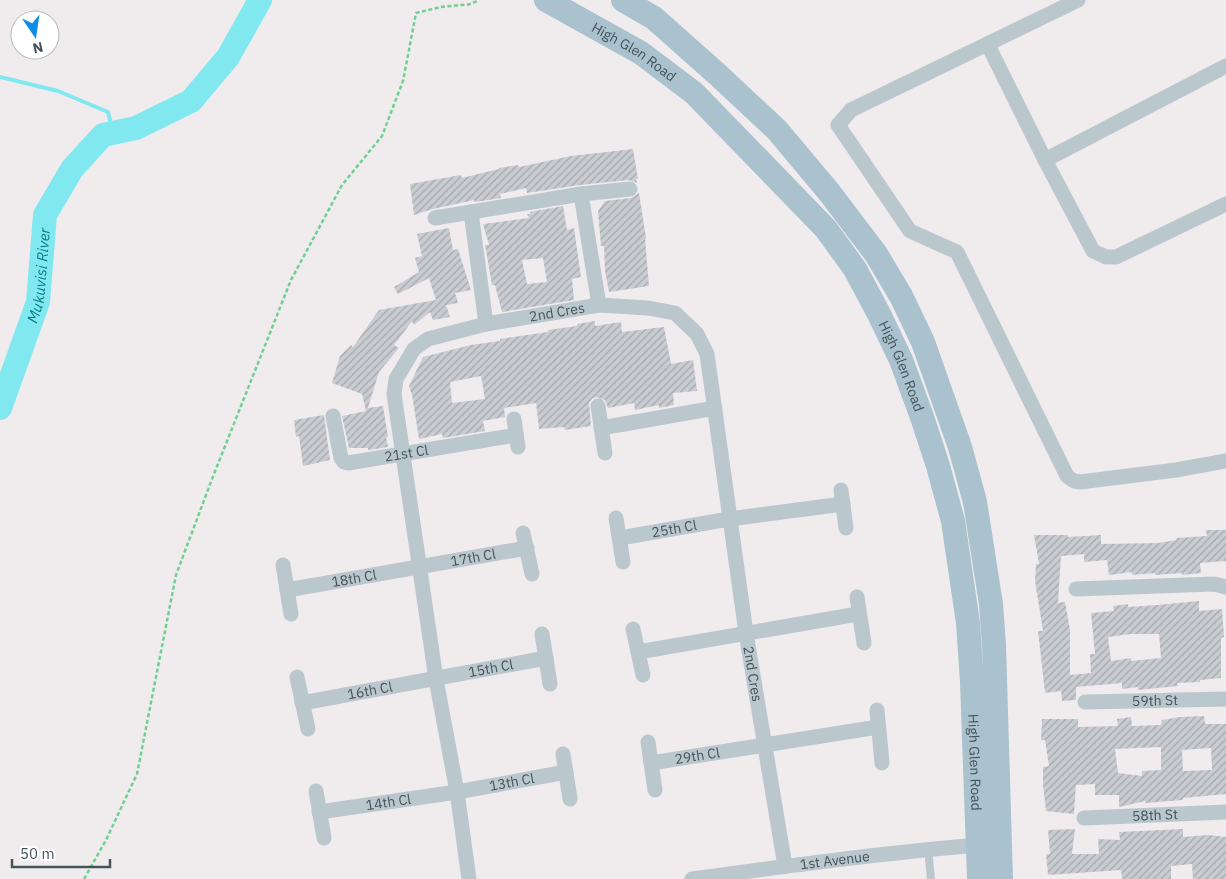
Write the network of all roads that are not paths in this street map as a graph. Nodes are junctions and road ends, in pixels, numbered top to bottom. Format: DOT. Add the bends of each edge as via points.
graph roads {
  1 [pos="546,0"];
  2 [pos="623,0"];
  3 [pos="1078,0"];
  4 [pos="988,45"];
  5 [pos="1226,66"];
  6 [pos="1045,160"];
  7 [pos="630,189"];
  8 [pos="581,194"];
  9 [pos="1226,204"];
  10 [pos="471,212"];
  11 [pos="435,218"];
  12 [pos="599,305"];
  13 [pos="486,324"];
  14 [pos="598,406"];
  15 [pos="714,408"];
  16 [pos="333,416"];
  17 [pos="514,419"];
  18 [pos="601,428"];
  19 [pos="605,453"];
  20 [pos="403,454"];
  21 [pos="1226,462"];
  22 [pos="616,518"];
  23 [pos="729,519"];
  24 [pos="846,528"];
  25 [pos="523,533"];
  26 [pos="620,538"];
  27 [pos="527,548"];
  28 [pos="623,562"];
  29 [pos="283,565"];
  30 [pos="419,568"];
  31 [pos="532,574"];
  32 [pos="1226,587"];
  33 [pos="1076,589"];
  34 [pos="287,590"];
  35 [pos="856,597"];
  36 [pos="291,614"];
  37 [pos="858,614"];
  38 [pos="633,629"];
  39 [pos="746,633"];
  40 [pos="542,634"];
  41 [pos="864,643"];
  42 [pos="638,652"];
  43 [pos="546,658"];
  44 [pos="643,675"];
  45 [pos="297,677"];
  46 [pos="436,679"];
  47 [pos="550,684"];
  48 [pos="1226,699"];
  49 [pos="1084,702"];
  50 [pos="302,703"];
  51 [pos="877,710"];
  52 [pos="878,727"];
  53 [pos="308,729"];
  54 [pos="648,742"];
  55 [pos="764,745"];
  56 [pos="563,754"];
  57 [pos="651,763"];
  58 [pos="882,763"];
  59 [pos="566,772"];
  60 [pos="655,790"];
  61 [pos="316,791"];
  62 [pos="457,792"];
  63 [pos="570,799"];
  64 [pos="319,812"];
  65 [pos="1226,812"];
  66 [pos="1084,818"];
  67 [pos="324,838"];
  68 [pos="978,846"];
  69 [pos="928,849"];
  70 [pos="785,866"];
  71 [pos="469,879"];
  72 [pos="692,879"];
  73 [pos="931,879"];
  74 [pos="979,879"];
  75 [pos="1001,879"];
  1 -- 68 [label="main road, High Glen Road" via="641,53 694,93 826,230 855,269 879,314 901,360 922,417 953,521 968,623"];
  2 -- 75 [label="main road, High Glen Road" via="654,18 777,130 876,254 923,342 960,447 975,502 989,596 994,645"];
  3 -- 4 [label="street"];
  4 -- 6 [label="street"];
  4 -- 21 [label="street" via="851,110 838,125 910,231 957,252 1067,476 1074,482 1080,482"];
  5 -- 6 [label="street"];
  6 -- 9 [label="street" via="1093,251 1106,257 1116,258"];
  7 -- 8 [label="street"];
  8 -- 10 [label="street"];
  8 -- 12 [label="street"];
  10 -- 11 [label="street"];
  10 -- 13 [label="street"];
  12 -- 13 [label="street, 2nd Cres"];
  12 -- 15 [label="street, 2nd Cres" via="675,313 697,334 706,354"];
  13 -- 20 [label="street, 2nd Cres" via="428,339 414,349 396,379 394,394"];
  14 -- 18 [label="street"];
  15 -- 18 [label="street"];
  15 -- 23 [label="street, 2nd Cres"];
  16 -- 20 [label="street, 21st Cl" via="344,462 348,464"];
  17 -- 20 [label="street, 21st Cl" via="517,441"];
  18 -- 19 [label="street"];
  20 -- 30 [label="street, 2nd Cres"];
  22 -- 26 [label="street"];
  23 -- 24 [label="street, 25th Cl" via="842,497"];
  23 -- 26 [label="street, 25th Cl"];
  23 -- 39 [label="street, 2nd Cres"];
  25 -- 27 [label="street"];
  26 -- 28 [label="street"];
  27 -- 30 [label="street, 17th Cl"];
  27 -- 31 [label="street"];
  29 -- 34 [label="street"];
  30 -- 34 [label="street, 18th Cl"];
  30 -- 46 [label="street, 2nd Cres"];
  32 -- 33 [label="street" via="1214,584"];
  34 -- 36 [label="street"];
  35 -- 37 [label="street"];
  37 -- 39 [label="street"];
  37 -- 41 [label="street"];
  38 -- 42 [label="street"];
  39 -- 42 [label="street"];
  39 -- 55 [label="street, 2nd Cres"];
  40 -- 43 [label="street"];
  42 -- 44 [label="street"];
  43 -- 46 [label="street, 15th Cl"];
  43 -- 47 [label="street"];
  45 -- 50 [label="street"];
  46 -- 50 [label="street, 16th Cl"];
  46 -- 62 [label="street, 2nd Cres"];
  48 -- 49 [label="street, 59th St"];
  50 -- 53 [label="street"];
  51 -- 52 [label="street"];
  52 -- 55 [label="street, 29th Cl"];
  52 -- 58 [label="street"];
  54 -- 57 [label="street"];
  55 -- 57 [label="street, 29th Cl"];
  55 -- 70 [label="street, 2nd Cres"];
  56 -- 59 [label="street"];
  57 -- 60 [label="street"];
  59 -- 62 [label="street, 13th Cl"];
  59 -- 63 [label="street"];
  61 -- 64 [label="street"];
  62 -- 64 [label="street, 14th Cl"];
  62 -- 71 [label="street, 2nd Cres"];
  64 -- 67 [label="street"];
  65 -- 66 [label="street, 58th St"];
  68 -- 69 [label="street, 1st Avenue"];
  68 -- 74 [label="main road, High Glen Road"];
  69 -- 70 [label="street, 1st Avenue"];
  69 -- 73 [label="lane"];
  70 -- 72 [label="street, 1st Avenue"];
}
